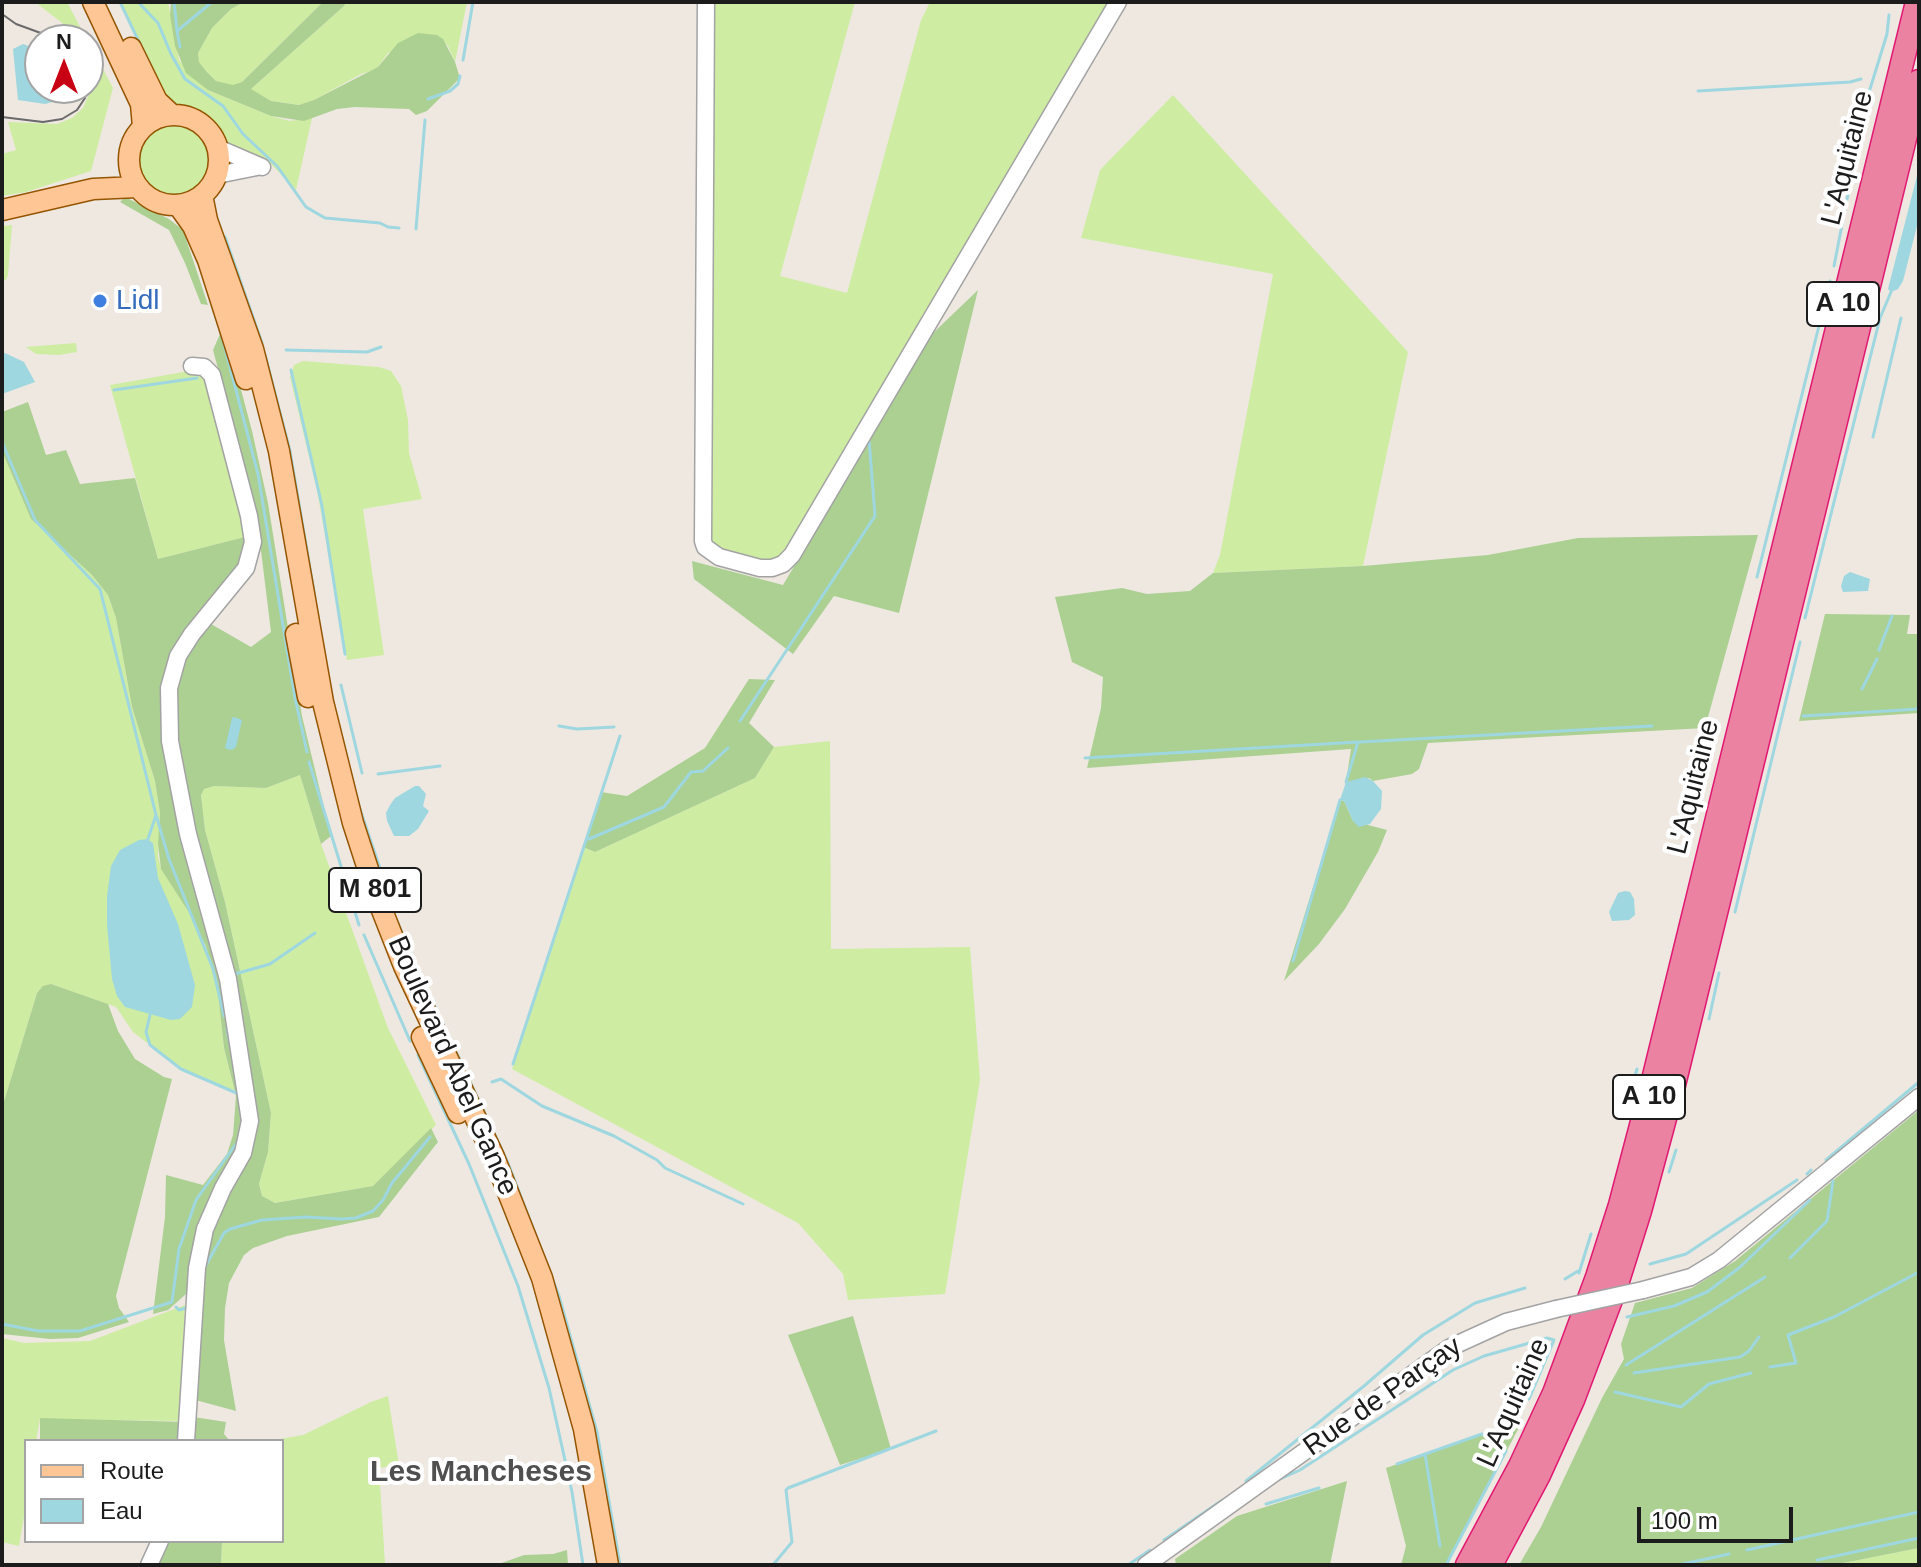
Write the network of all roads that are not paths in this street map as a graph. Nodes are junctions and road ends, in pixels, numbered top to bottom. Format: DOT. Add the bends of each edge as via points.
graph roads {
  1 [pos="93,2"];
  2 [pos="109,2"];
  3 [pos="706,2"];
  4 [pos="1118,2"];
  5 [pos="1917,2"];
  6 [pos="1919,81"];
  7 [pos="172,115"];
  8 [pos="143,127"];
  9 [pos="218,148"];
  10 [pos="129,163"];
  11 [pos="217,175"];
  12 [pos="137,187"];
  13 [pos="93,189"];
  14 [pos="202,195"];
  15 [pos="178,205"];
  16 [pos="2,210"];
  17 [pos="192,366"];
  18 [pos="1919,1097"];
  19 [pos="186,1439"];
  20 [pos="159,1543"];
  21 [pos="149,1565"];
  22 [pos="594,1565"];
  23 [pos="608,1565"];
  24 [pos="1146,1565"];
  25 [pos="1467,1565"];
  26 [pos="1491,1565"];
  1 -- 8 [label="main road" via="141,104"];
  2 -- 7 [label="main road" via="151,91"];
  3 -- 4 [label="street" via="703,541 719,557 760,568 783,564 792,555"];
  5 -- 25 [label="highway, L'Aquitaine / A 10" via="1620,1205 1554,1393"];
  6 -- 26 [label="highway, L'Aquitaine / A 10" via="1640,1211 1573,1400"];
  7 -- 8 [label="main road"];
  7 -- 9 [label="main road" via="198,122"];
  8 -- 10 [label="main road" via="130,149"];
  9 -- 11 [label="main road"];
  9 -- 11 [label="street" via="262,167"];
  10 -- 12 [label="main road"];
  10 -- 13 [label="main road"];
  11 -- 14 [label="main road"];
  12 -- 13 [label="main road"];
  12 -- 15 [label="main road" via="154,200"];
  13 -- 16 [label="main road"];
  14 -- 15 [label="main road"];
  14 -- 23 [label="main road, Boulevard Abel Gance / M 801" via="276,438 323,702 353,823 404,966 494,1157 542,1278 582,1417"];
  15 -- 22 [label="main road, Boulevard Abel Gance / M 801" via="208,260 249,389 275,500 309,705 340,827 391,971 482,1164 529,1283 566,1409"];
  17 -- 19 [label="street" via="204,367 212,375 253,542 246,568 178,656 169,688 170,741 188,834 228,979 250,1121 243,1153 205,1229 195,1286"];
  18 -- 24 [label="street, Rue de Parçay, bridge" via="1719,1260 1691,1277 1506,1322 1449,1348"];
  20 -- 21 [label="street"];
}
